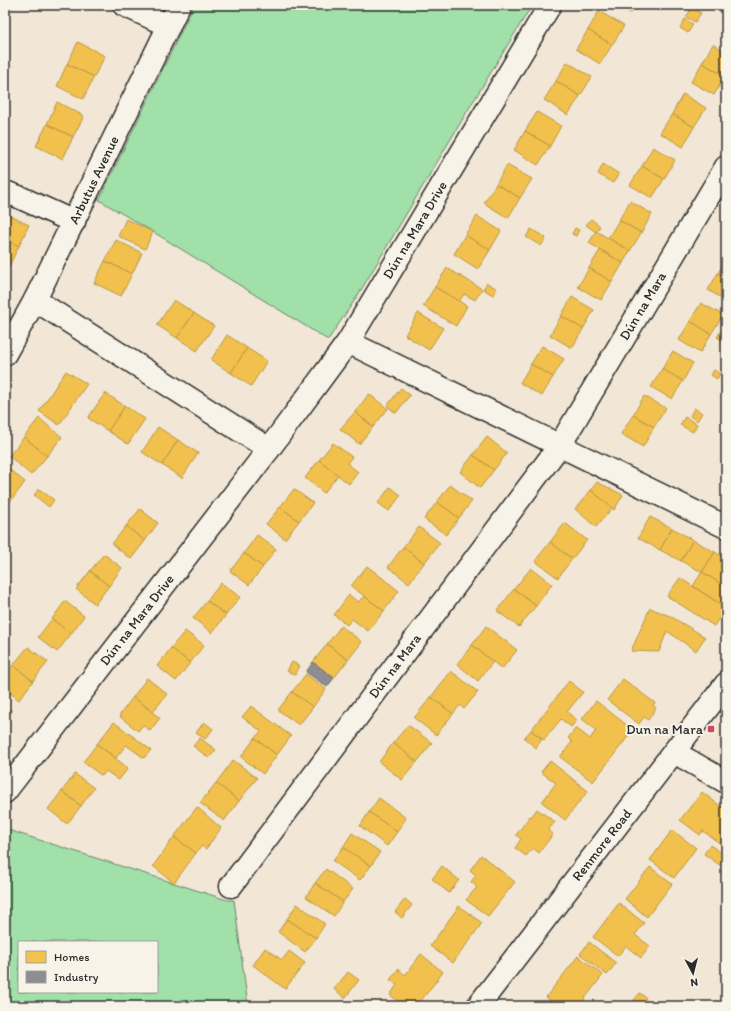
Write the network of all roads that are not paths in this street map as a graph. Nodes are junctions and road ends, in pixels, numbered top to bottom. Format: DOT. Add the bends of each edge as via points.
graph roads {
  1 [pos="124,5"];
  2 [pos="179,5"];
  3 [pos="550,5"];
  4 [pos="169,26"];
  5 [pos="726,167"];
  6 [pos="5,192"];
  7 [pos="74,222"];
  8 [pos="35,300"];
  9 [pos="348,342"];
  10 [pos="5,354"];
  11 [pos="560,445"];
  12 [pos="269,449"];
  13 [pos="726,527"];
  14 [pos="726,684"];
  15 [pos="674,752"];
  16 [pos="726,782"];
  17 [pos="5,792"];
  18 [pos="231,886"];
  19 [pos="478,1006"];
  1 -- 4 [label="street"];
  2 -- 4 [label="street, Arbutus Avenue"];
  3 -- 9 [label="street, Dún na Mara Drive"];
  4 -- 7 [label="street, Arbutus Avenue"];
  5 -- 11 [label="street, Dún na Mara"];
  6 -- 7 [label="street"];
  7 -- 8 [label="street, Arbutus Avenue"];
  8 -- 10 [label="street, Arbutus Avenue"];
  8 -- 12 [label="street"];
  9 -- 11 [label="street"];
  9 -- 12 [label="street, Dún na Mara Drive"];
  11 -- 13 [label="street"];
  11 -- 18 [label="street, Dún na Mara"];
  12 -- 17 [label="street, Dún na Mara Drive"];
  14 -- 15 [label="street, Renmore Road"];
  15 -- 16 [label="street"];
  15 -- 19 [label="street, Renmore Road"];
}
